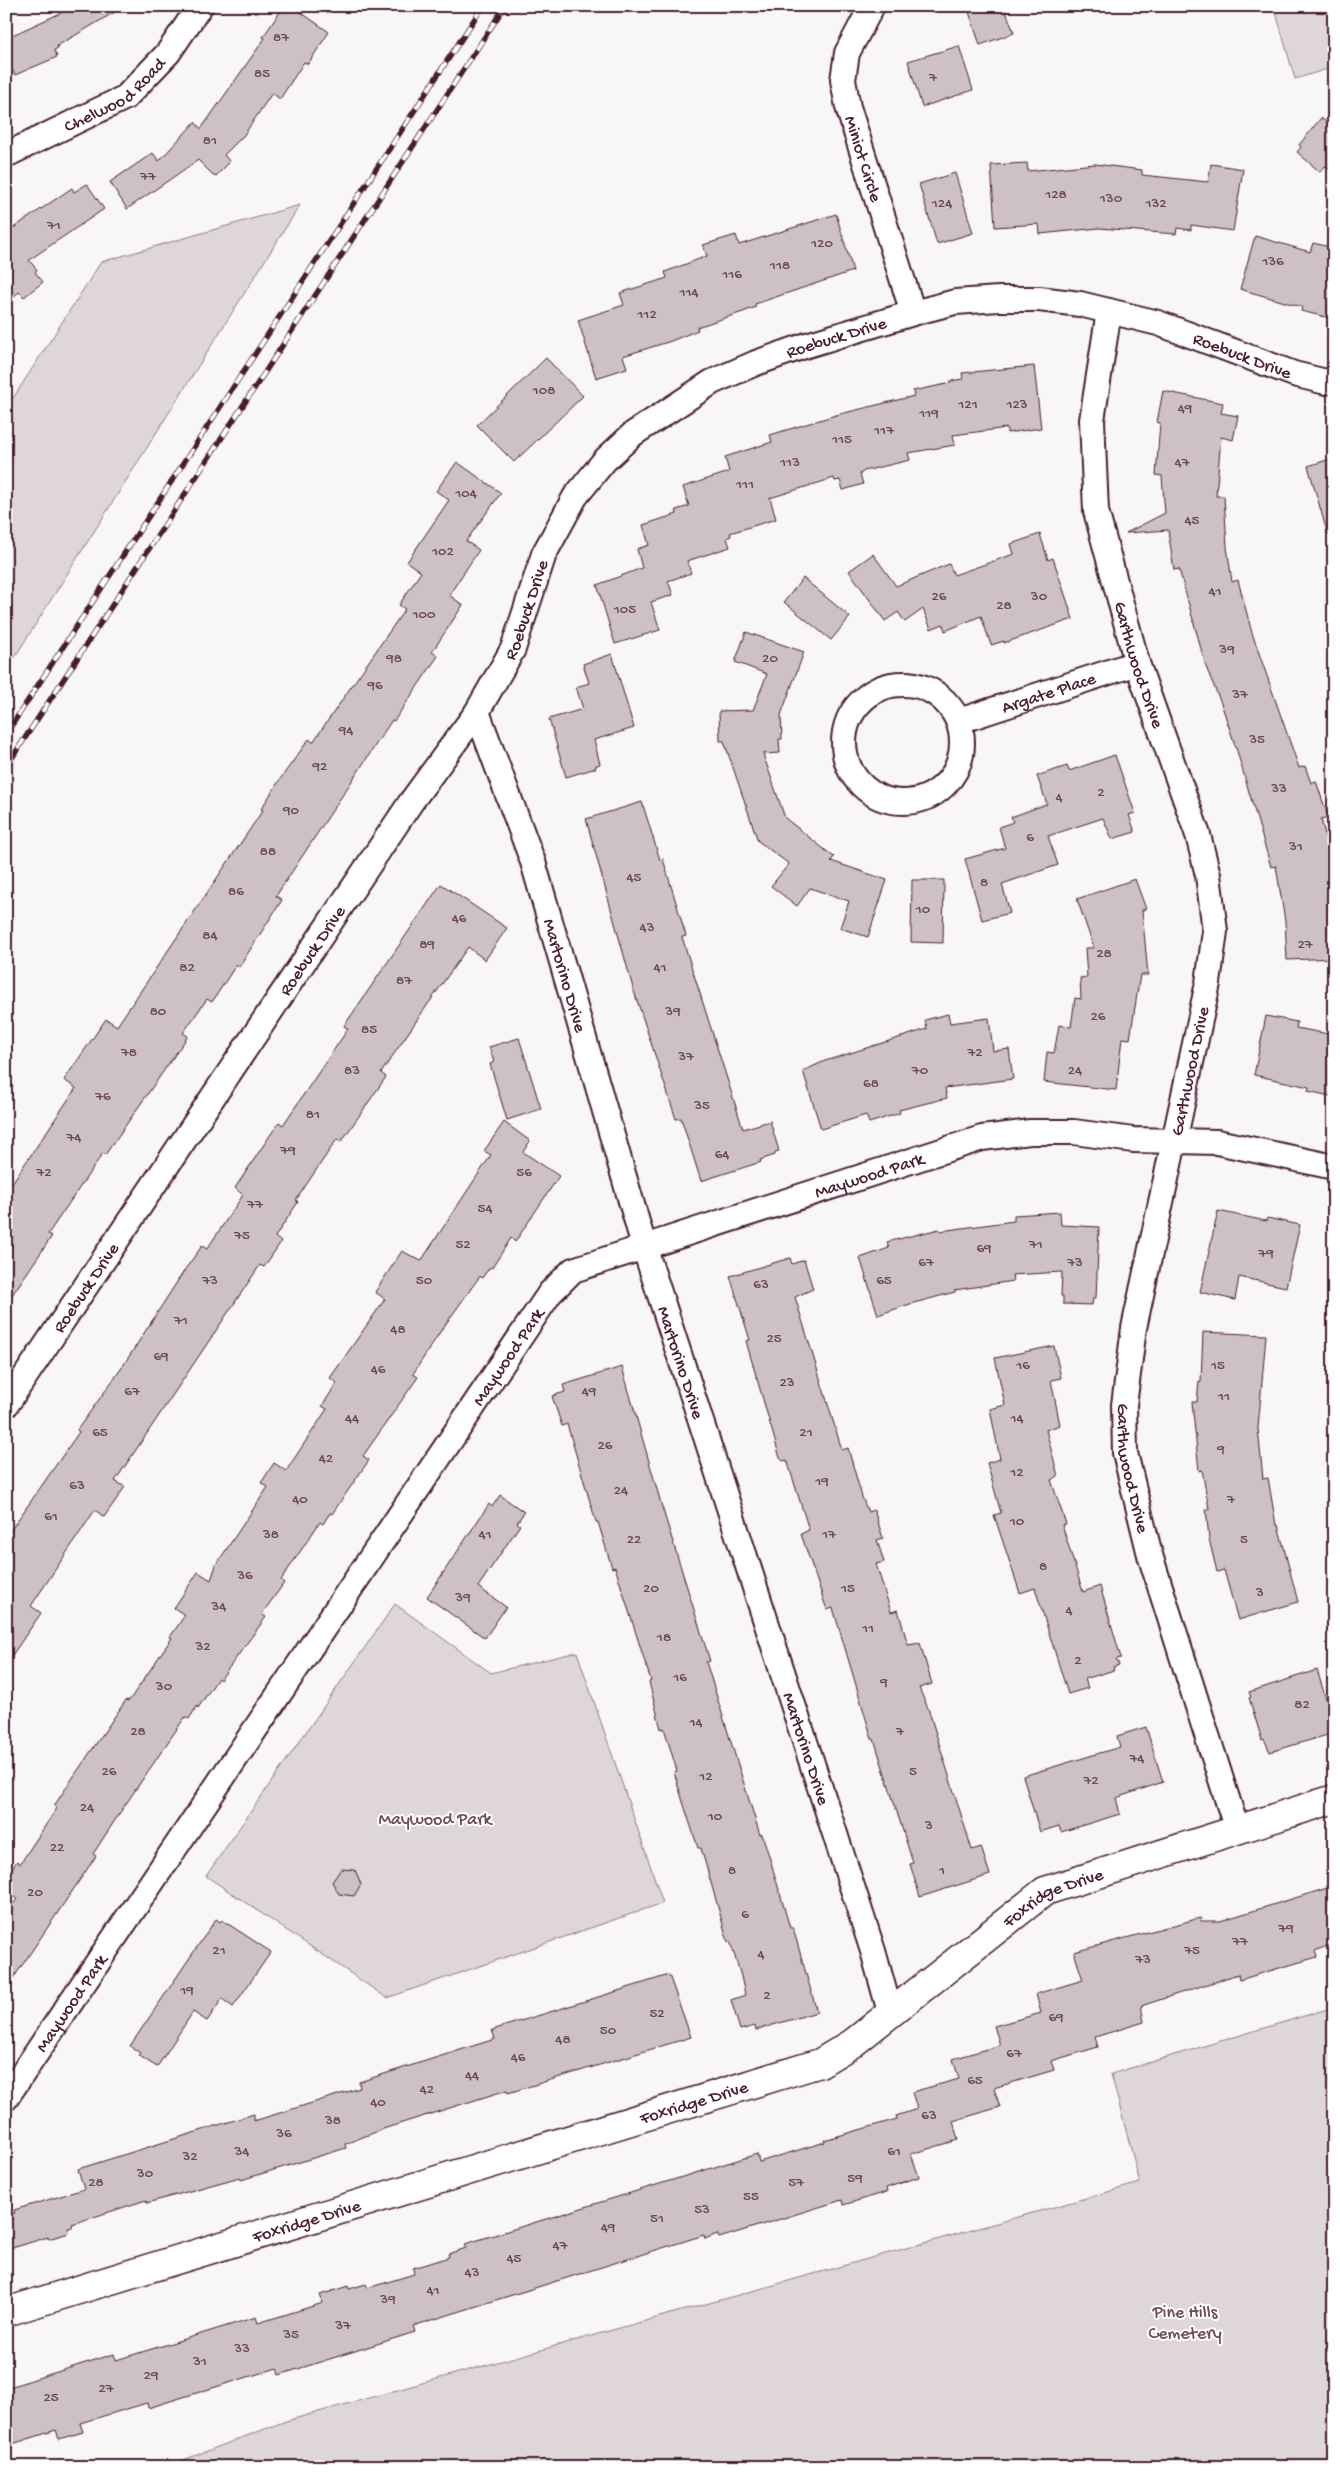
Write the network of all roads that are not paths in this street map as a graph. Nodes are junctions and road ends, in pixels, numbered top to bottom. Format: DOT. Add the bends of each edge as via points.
graph roads {
  1 [pos="200,6"];
  2 [pos="872,6"];
  3 [pos="6,156"];
  4 [pos="1110,312"];
  5 [pos="913,313"];
  6 [pos="1334,379"];
  7 [pos="1137,663"];
  8 [pos="478,712"];
  9 [pos="959,721"];
  10 [pos="1174,1141"];
  11 [pos="1334,1167"];
  12 [pos="644,1246"];
  13 [pos="6,1405"];
  14 [pos="1334,1799"];
  15 [pos="1237,1830"];
  16 [pos="890,2012"];
  17 [pos="6,2098"];
  18 [pos="6,2312"];
  1 -- 3 [label="street, Chelwood Road" via="168,53 126,97"];
  2 -- 5 [label="street, Miniot Circle" via="847,53 843,80 848,107"];
  4 -- 5 [label="street, Roebuck Drive" via="1056,301 999,298 955,302"];
  4 -- 6 [label="street, Roebuck Drive" via="1158,323 1294,374 1326,382"];
  4 -- 7 [label="street, Garthwood Drive" via="1100,356 1092,420 1096,511"];
  5 -- 8 [label="street, Roebuck Drive" via="738,370 712,382 633,434 605,460 570,505 544,554 513,649"];
  7 -- 9 [label="street, Argate Place"];
  7 -- 10 [label="street, Garthwood Drive" via="1198,835 1208,876 1214,931 1208,983"];
  8 -- 12 [label="street, Martorino Drive" via="533,862"];
  8 -- 13 [label="street, Roebuck Drive" via="411,802"];
  9 -- 9 [label="street" via="948,704 932,691 913,685 894,685 874,691 859,703 848,720 844,740 846,760 868,791 885,799 904,802 922,799 939,790 952,776 960,758"];
  10 -- 11 [label="street, Maywood Park" via="1217,1142"];
  10 -- 12 [label="street, Maywood Park" via="1132,1140 1074,1132 1030,1132 982,1138"];
  10 -- 15 [label="street, Garthwood Drive" via="1134,1328 1124,1405 1125,1453 1150,1555"];
  12 -- 16 [label="street, Martorino Drive"];
  12 -- 17 [label="street, Maywood Park" via="573,1270 550,1293"];
  14 -- 15 [label="street, Foxridge Drive"];
  15 -- 16 [label="street, Foxridge Drive" via="1045,1891"];
  16 -- 18 [label="street, Foxridge Drive" via="854,2043 820,2062"];
}
